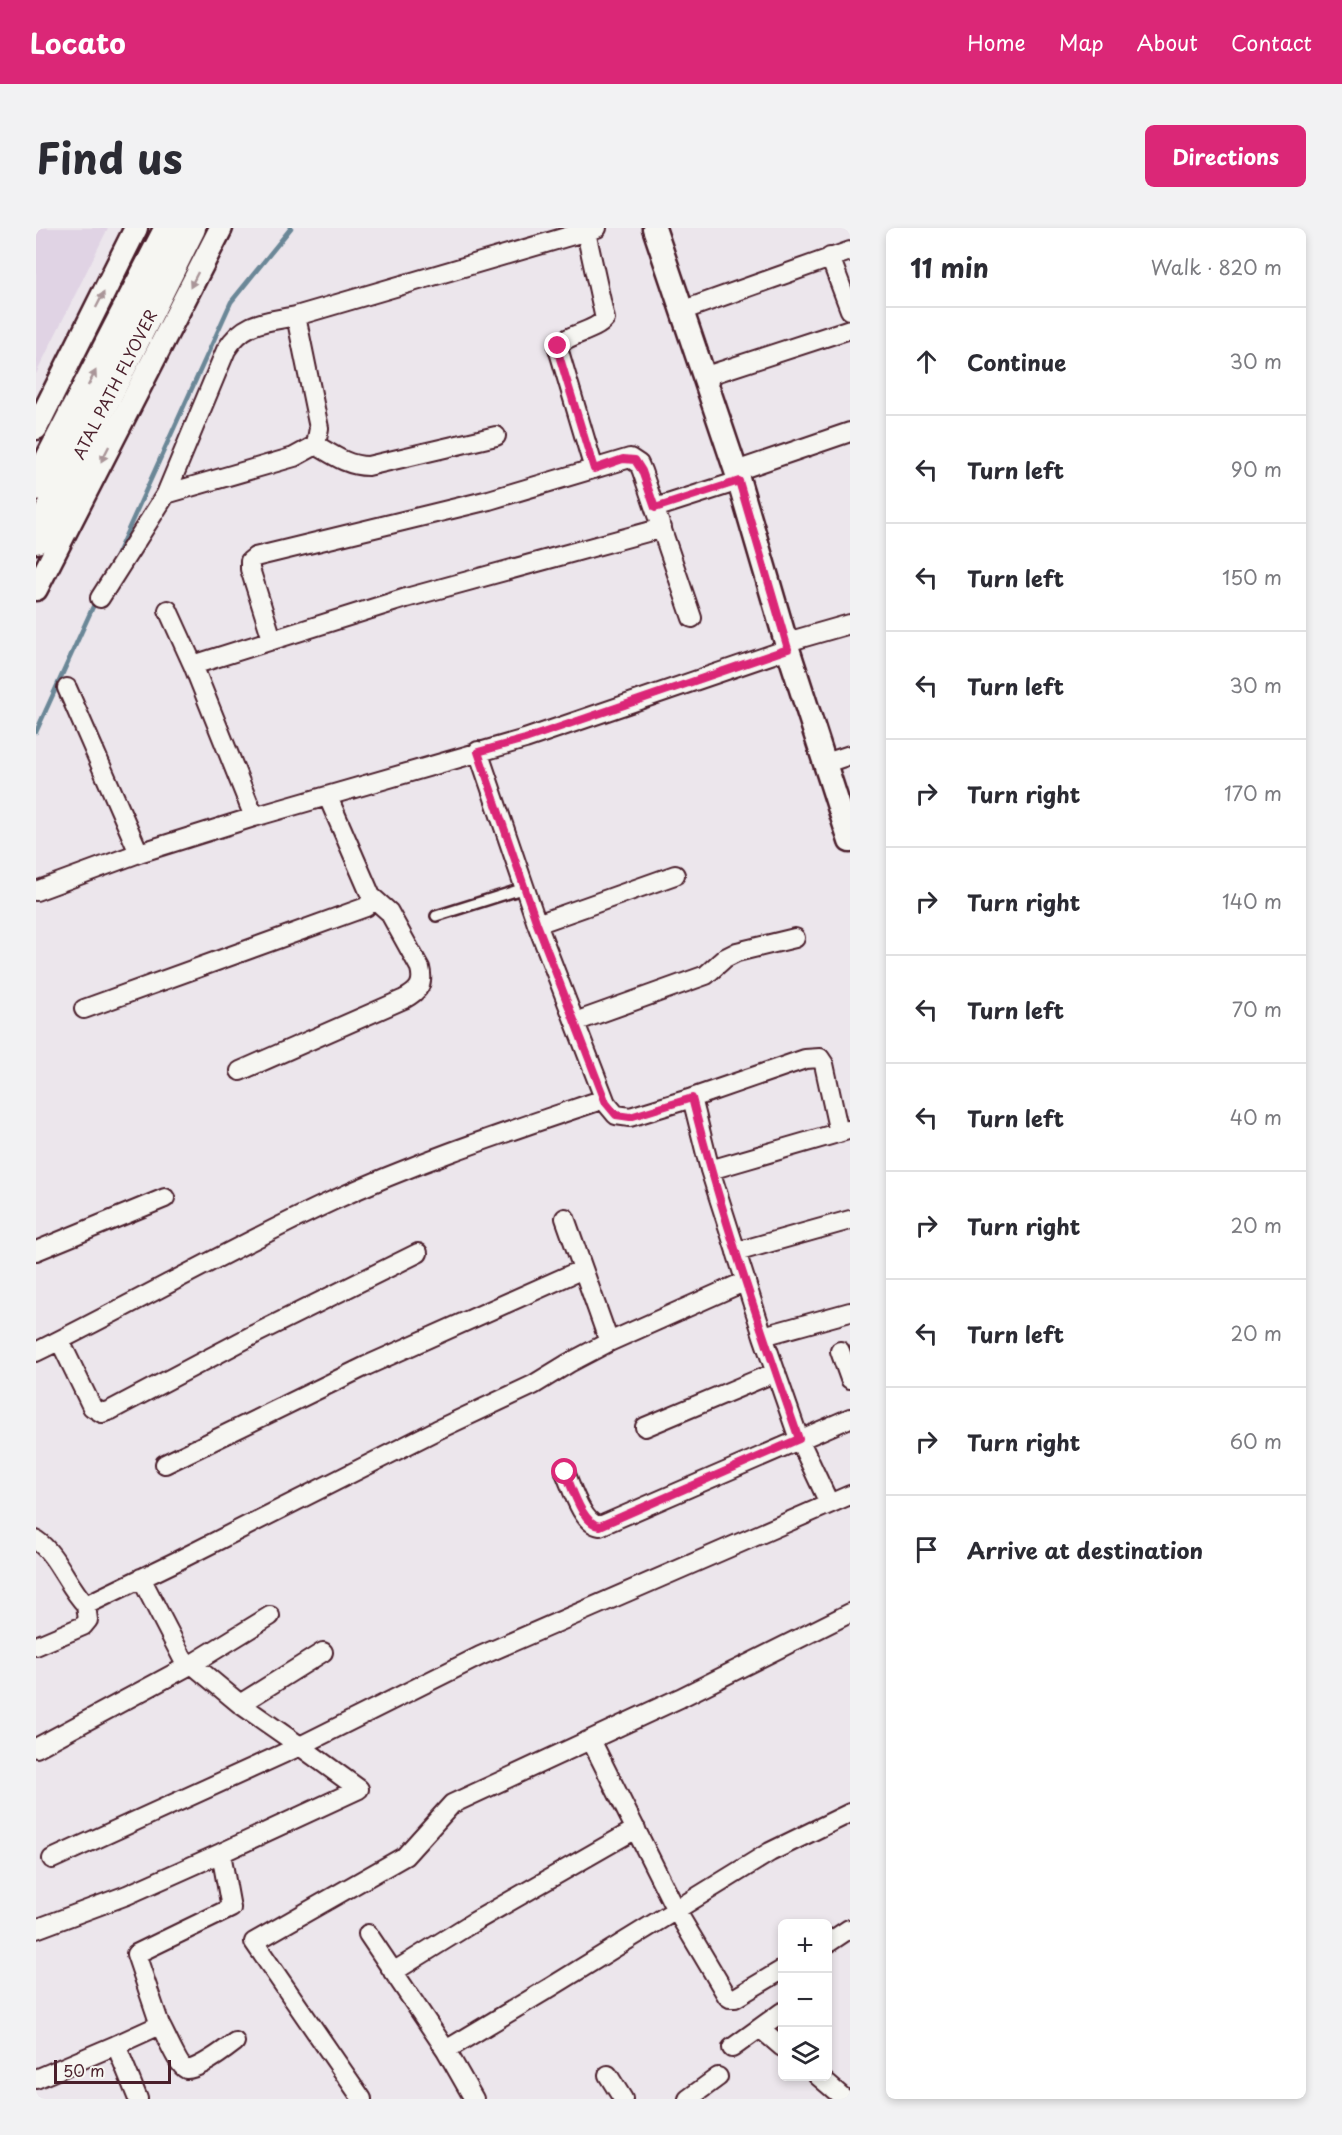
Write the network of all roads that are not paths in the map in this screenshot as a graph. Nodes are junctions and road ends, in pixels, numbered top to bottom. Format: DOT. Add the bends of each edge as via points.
graph roads {
  1 [pos="136,228"];
  2 [pos="169,228"];
  3 [pos="191,228"];
  4 [pos="221,228"];
  5 [pos="654,228"];
  6 [pos="592,230"];
  7 [pos="850,250"];
  8 [pos="830,257"];
  9 [pos="850,310"];
  10 [pos="681,311"];
  11 [pos="296,316"];
  12 [pos="850,329"];
  13 [pos="703,377"];
  14 [pos="36,428"];
  15 [pos="850,432"];
  16 [pos="496,435"];
  17 [pos="316,445"];
  18 [pos="594,469"];
  19 [pos="737,476"];
  20 [pos="36,486"];
  21 [pos="166,494"];
  22 [pos="655,508"];
  23 [pos="662,528"];
  24 [pos="36,539"];
  25 [pos="36,589"];
  26 [pos="100,598"];
  27 [pos="168,610"];
  28 [pos="692,618"];
  29 [pos="850,624"];
  30 [pos="272,639"];
  31 [pos="788,646"];
  32 [pos="193,665"];
  33 [pos="67,688"];
  34 [pos="478,752"];
  35 [pos="850,755"];
  36 [pos="826,763"];
  37 [pos="328,796"];
  38 [pos="254,817"];
  39 [pos="850,841"];
  40 [pos="138,853"];
  41 [pos="675,875"];
  42 [pos="525,888"];
  43 [pos="36,891"];
  44 [pos="371,896"];
  45 [pos="436,916"];
  46 [pos="537,924"];
  47 [pos="795,938"];
  48 [pos="84,1009"];
  49 [pos="575,1022"];
  50 [pos="240,1071"];
  51 [pos="692,1098"];
  52 [pos="604,1099"];
  53 [pos="844,1131"];
  54 [pos="710,1170"];
  55 [pos="165,1198"];
  56 [pos="565,1218"];
  57 [pos="850,1220"];
  58 [pos="36,1251"];
  59 [pos="736,1252"];
  60 [pos="418,1253"];
  61 [pos="583,1269"];
  62 [pos="746,1281"];
  63 [pos="850,1312"];
  64 [pos="763,1336"];
  65 [pos="609,1342"];
  66 [pos="45,1347"];
  67 [pos="840,1351"];
  68 [pos="776,1372"];
  69 [pos="850,1379"];
  70 [pos="850,1418"];
  71 [pos="645,1427"];
  72 [pos="799,1439"];
  73 [pos="165,1464"];
  74 [pos="565,1472"];
  75 [pos="850,1495"];
  76 [pos="829,1503"];
  77 [pos="36,1540"];
  78 [pos="141,1578"];
  79 [pos="86,1605"];
  80 [pos="850,1613"];
  81 [pos="270,1616"];
  82 [pos="36,1646"];
  83 [pos="323,1652"];
  84 [pos="189,1665"];
  85 [pos="240,1704"];
  86 [pos="591,1740"];
  87 [pos="300,1746"];
  88 [pos="36,1749"];
  89 [pos="850,1813"];
  90 [pos="636,1829"];
  91 [pos="221,1853"];
  92 [pos="52,1859"];
  93 [pos="676,1910"];
  94 [pos="36,1929"];
  95 [pos="849,1929"];
  96 [pos="368,1935"];
  97 [pos="832,1940"];
  98 [pos="393,1971"];
  99 [pos="778,1973"];
  100 [pos="778,2015"];
  101 [pos="160,2025"];
  102 [pos="760,2028"];
  103 [pos="235,2042"];
  104 [pos="778,2043"];
  105 [pos="116,2045"];
  106 [pos="732,2048"];
  107 [pos="446,2050"];
  108 [pos="608,2075"];
  109 [pos="717,2077"];
  110 [pos="36,2079"];
  111 [pos="824,2081"];
  112 [pos="138,2099"];
  113 [pos="363,2099"];
  114 [pos="474,2099"];
  115 [pos="623,2099"];
  116 [pos="688,2099"];
  117 [pos="845,2099"];
  14 -- 1 [label="street, one-way"];
  20 -- 2 [label="main road, ATAL PATH FLYOVER, one-way"];
  3 -- 24 [label="main road, ATAL PATH FLYOVER"];
  4 -- 25 [label="street, one-way"];
  5 -- 10 [label="street"];
  6 -- 11 [label="street"];
  6 -- 18 [label="street" via="605,319 563,341 558,348"];
  7 -- 8 [label="street"];
  8 -- 9 [label="street"];
  8 -- 10 [label="street"];
  10 -- 13 [label="street"];
  11 -- 17 [label="street" via="319,428"];
  11 -- 21 [label="street" via="249,326 232,339"];
  12 -- 13 [label="street"];
  13 -- 19 [label="street"];
  15 -- 19 [label="street"];
  16 -- 17 [label="street" via="368,466 348,463"];
  17 -- 21 [label="street" via="294,457"];
  18 -- 22 [label="street" via="623,459 635,460"];
  18 -- 30 [label="street" via="489,500 255,557 250,561 250,569"];
  19 -- 22 [label="street"];
  19 -- 31 [label="street"];
  21 -- 26 [label="street"];
  22 -- 23 [label="street"];
  23 -- 28 [label="street"];
  23 -- 30 [label="street"];
  27 -- 32 [label="street"];
  29 -- 31 [label="street"];
  30 -- 32 [label="street"];
  31 -- 34 [label="street"];
  31 -- 36 [label="street"];
  32 -- 38 [label="street"];
  33 -- 40 [label="street"];
  34 -- 37 [label="street"];
  34 -- 42 [label="street"];
  35 -- 36 [label="street"];
  36 -- 39 [label="street"];
  37 -- 38 [label="street"];
  37 -- 44 [label="street"];
  38 -- 40 [label="street"];
  40 -- 43 [label="street"];
  41 -- 46 [label="street"];
  42 -- 45 [label="lane"];
  42 -- 46 [label="street"];
  44 -- 48 [label="street" via="362,909"];
  44 -- 50 [label="street" via="389,912 420,968 422,985 404,999"];
  46 -- 49 [label="street"];
  47 -- 49 [label="street" via="737,952 706,975"];
  49 -- 52 [label="street"];
  51 -- 52 [label="street" via="630,1117 616,1115"];
  51 -- 53 [label="street" via="805,1059 820,1058"];
  51 -- 54 [label="street"];
  52 -- 66 [label="street" via="404,1170 333,1200"];
  53 -- 54 [label="street"];
  54 -- 59 [label="street"];
  55 -- 58 [label="street"];
  56 -- 61 [label="street"];
  57 -- 59 [label="street"];
  59 -- 62 [label="street"];
  60 -- 66 [label="street" via="102,1413 92,1407"];
  61 -- 65 [label="street"];
  61 -- 73 [label="street" via="366,1366"];
  62 -- 64 [label="street"];
  62 -- 65 [label="street"];
  63 -- 64 [label="street"];
  64 -- 68 [label="street"];
  65 -- 78 [label="street" via="533,1385"];
  67 -- 69 [label="street"];
  68 -- 71 [label="street"];
  68 -- 72 [label="street"];
  70 -- 72 [label="street"];
  72 -- 74 [label="street" via="600,1526 584,1515"];
  72 -- 76 [label="street"];
  75 -- 76 [label="street"];
  76 -- 87 [label="street" via="480,1656"];
  77 -- 79 [label="street"];
  78 -- 79 [label="street"];
  78 -- 84 [label="street"];
  79 -- 82 [label="street" via="88,1620 83,1626"];
  80 -- 86 [label="street"];
  81 -- 84 [label="street"];
  83 -- 85 [label="street"];
  84 -- 85 [label="street"];
  84 -- 88 [label="street"];
  85 -- 87 [label="street"];
  86 -- 90 [label="street"];
  86 -- 113 [label="street" via="452,1804 405,1856 254,1942"];
  87 -- 91 [label="street" via="359,1789"];
  87 -- 92 [label="street"];
  89 -- 93 [label="street" via="770,1852"];
  90 -- 93 [label="street"];
  90 -- 98 [label="street"];
  91 -- 94 [label="street" via="127,1895"];
  91 -- 101 [label="street" via="231,1908 136,1954"];
  93 -- 99 [label="street" via="730,1998"];
  93 -- 107 [label="street"];
  95 -- 97 [label="street"];
  96 -- 98 [label="street"];
  98 -- 107 [label="street"];
  100 -- 102 [label="street"];
  101 -- 103 [label="street" via="178,2060 188,2069 208,2061"];
  101 -- 105 [label="street"];
  102 -- 104 [label="street"];
  102 -- 106 [label="street"];
  105 -- 110 [label="street"];
  105 -- 112 [label="street"];
  107 -- 114 [label="street"];
  108 -- 115 [label="street"];
  109 -- 116 [label="street"];
  111 -- 117 [label="street"];
}
